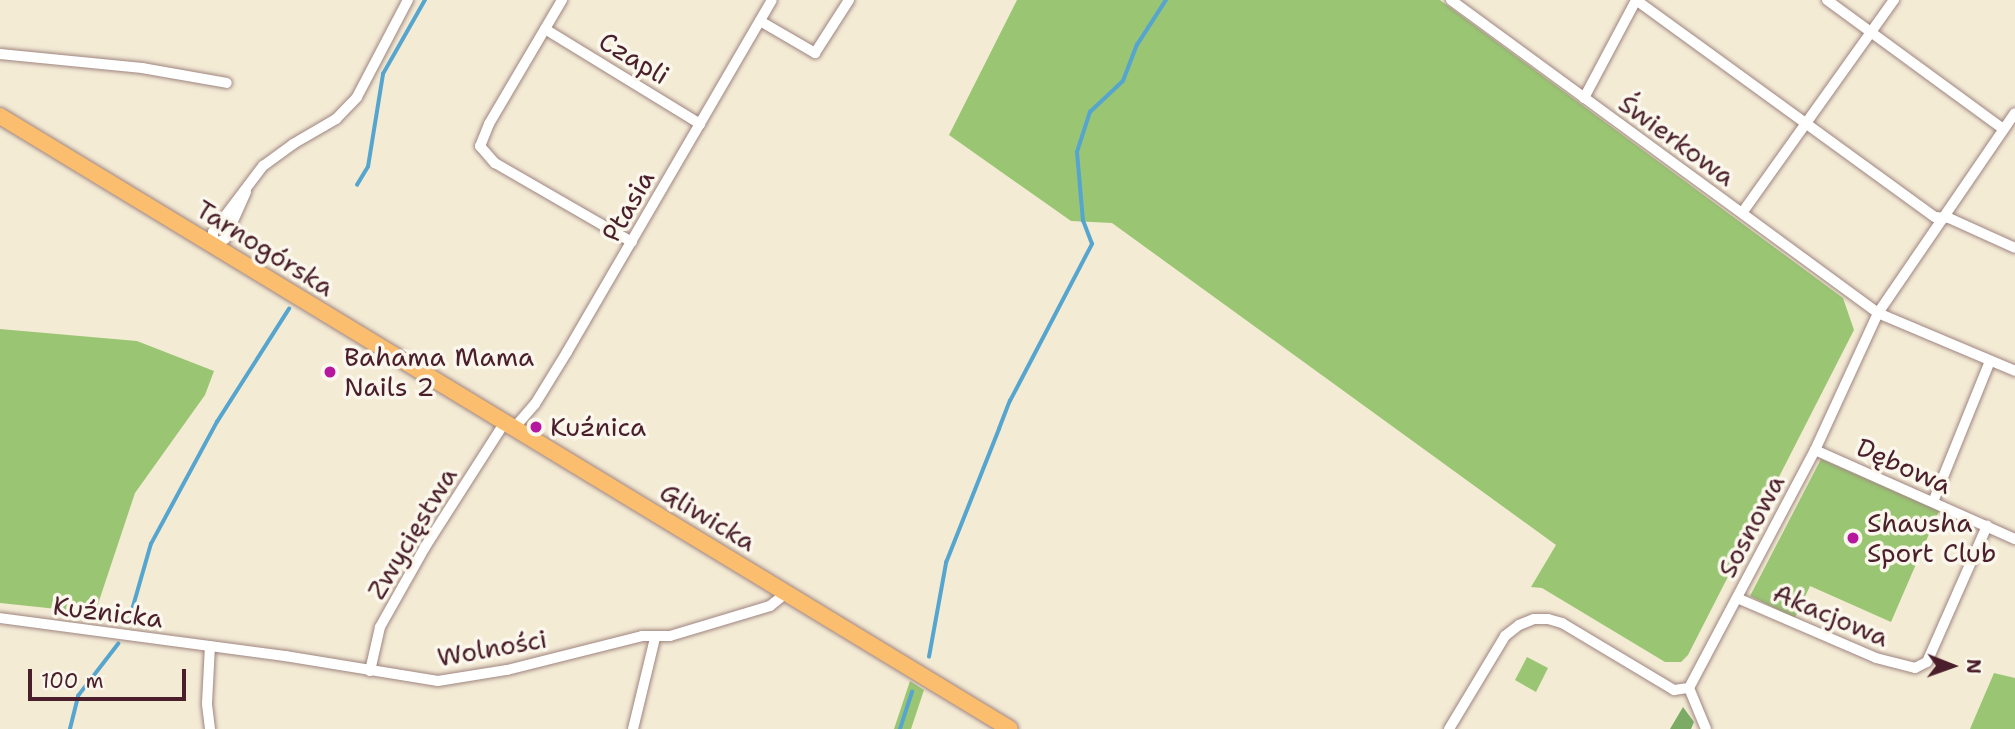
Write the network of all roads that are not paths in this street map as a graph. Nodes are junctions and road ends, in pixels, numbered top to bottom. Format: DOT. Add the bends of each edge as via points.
graph roads {
  1 [pos="408,0"];
  2 [pos="562,0"];
  3 [pos="849,0"];
  4 [pos="1451,0"];
  5 [pos="1636,0"];
  6 [pos="1827,0"];
  7 [pos="1894,0"];
  8 [pos="770,1"];
  9 [pos="1463,4"];
  10 [pos="760,21"];
  11 [pos="545,29"];
  12 [pos="1870,32"];
  13 [pos="0,54"];
  14 [pos="228,83"];
  15 [pos="1584,98"];
  16 [pos="0,116"];
  17 [pos="2014,117"];
  18 [pos="1804,122"];
  19 [pos="700,124"];
  20 [pos="2003,129"];
  21 [pos="1742,213"];
  22 [pos="1943,218"];
  23 [pos="632,242"];
  24 [pos="213,244"];
  25 [pos="2015,248"];
  26 [pos="1878,313"];
  27 [pos="1990,361"];
  28 [pos="2015,371"];
  29 [pos="509,425"];
  30 [pos="1815,450"];
  31 [pos="1933,502"];
  32 [pos="1987,526"];
  33 [pos="2015,539"];
  34 [pos="786,593"];
  35 [pos="1737,598"];
  36 [pos="0,618"];
  37 [pos="655,638"];
  38 [pos="210,646"];
  39 [pos="370,671"];
  40 [pos="1689,688"];
  41 [pos="210,729"];
  42 [pos="634,729"];
  43 [pos="1010,729"];
  44 [pos="1449,729"];
  45 [pos="1706,729"];
  1 -- 24 [label="street" via="346,111 263,166 225,239"];
  2 -- 11 [label="street"];
  3 -- 10 [label="street" via="815,53"];
  4 -- 9 [label="street, Świerkowa"];
  5 -- 15 [label="street"];
  5 -- 18 [label="street"];
  6 -- 12 [label="street"];
  7 -- 12 [label="street"];
  8 -- 10 [label="street, Ptasia"];
  9 -- 15 [label="street, Świerkowa"];
  10 -- 19 [label="street, Ptasia"];
  11 -- 19 [label="street, Czapli"];
  11 -- 23 [label="street" via="480,146 495,163"];
  12 -- 18 [label="street"];
  12 -- 20 [label="street"];
  13 -- 14 [label="street" via="142,68"];
  15 -- 21 [label="street, Świerkowa"];
  16 -- 24 [label="main road, Tarnogórska"];
  17 -- 20 [label="street, Sosnowa"];
  18 -- 21 [label="street"];
  18 -- 22 [label="street"];
  19 -- 23 [label="street, Ptasia"];
  20 -- 22 [label="street, Sosnowa"];
  21 -- 26 [label="street, Świerkowa"];
  22 -- 25 [label="street"];
  22 -- 26 [label="street, Sosnowa"];
  23 -- 29 [label="street, Ptasia" via="535,404"];
  24 -- 29 [label="main road, Tarnogórska"];
  26 -- 27 [label="street, Świerkowa"];
  26 -- 30 [label="street, Sosnowa"];
  27 -- 28 [label="street, Świerkowa"];
  27 -- 31 [label="street"];
  29 -- 34 [label="main road, Gliwicka"];
  29 -- 39 [label="street, Zwycięstwa" via="425,547 380,627"];
  30 -- 31 [label="street, Dębowa"];
  30 -- 35 [label="street, Sosnowa"];
  31 -- 32 [label="street, Dębowa"];
  32 -- 33 [label="street, Dębowa"];
  32 -- 35 [label="street, Akacjowa" via="1923,666 1907,668 1876,658"];
  34 -- 37 [label="street, Wolności" via="770,606"];
  34 -- 43 [label="main road, Gliwicka"];
  35 -- 40 [label="street, Sosnowa"];
  36 -- 38 [label="street, Kuźnicka"];
  37 -- 39 [label="street, Wolności" via="642,636 507,670 438,681"];
  37 -- 42 [label="street"];
  38 -- 39 [label="street, Wolności"];
  38 -- 41 [label="street"];
  40 -- 44 [label="street" via="1674,690 1562,623 1534,619 1505,636"];
  40 -- 45 [label="street"];
}
